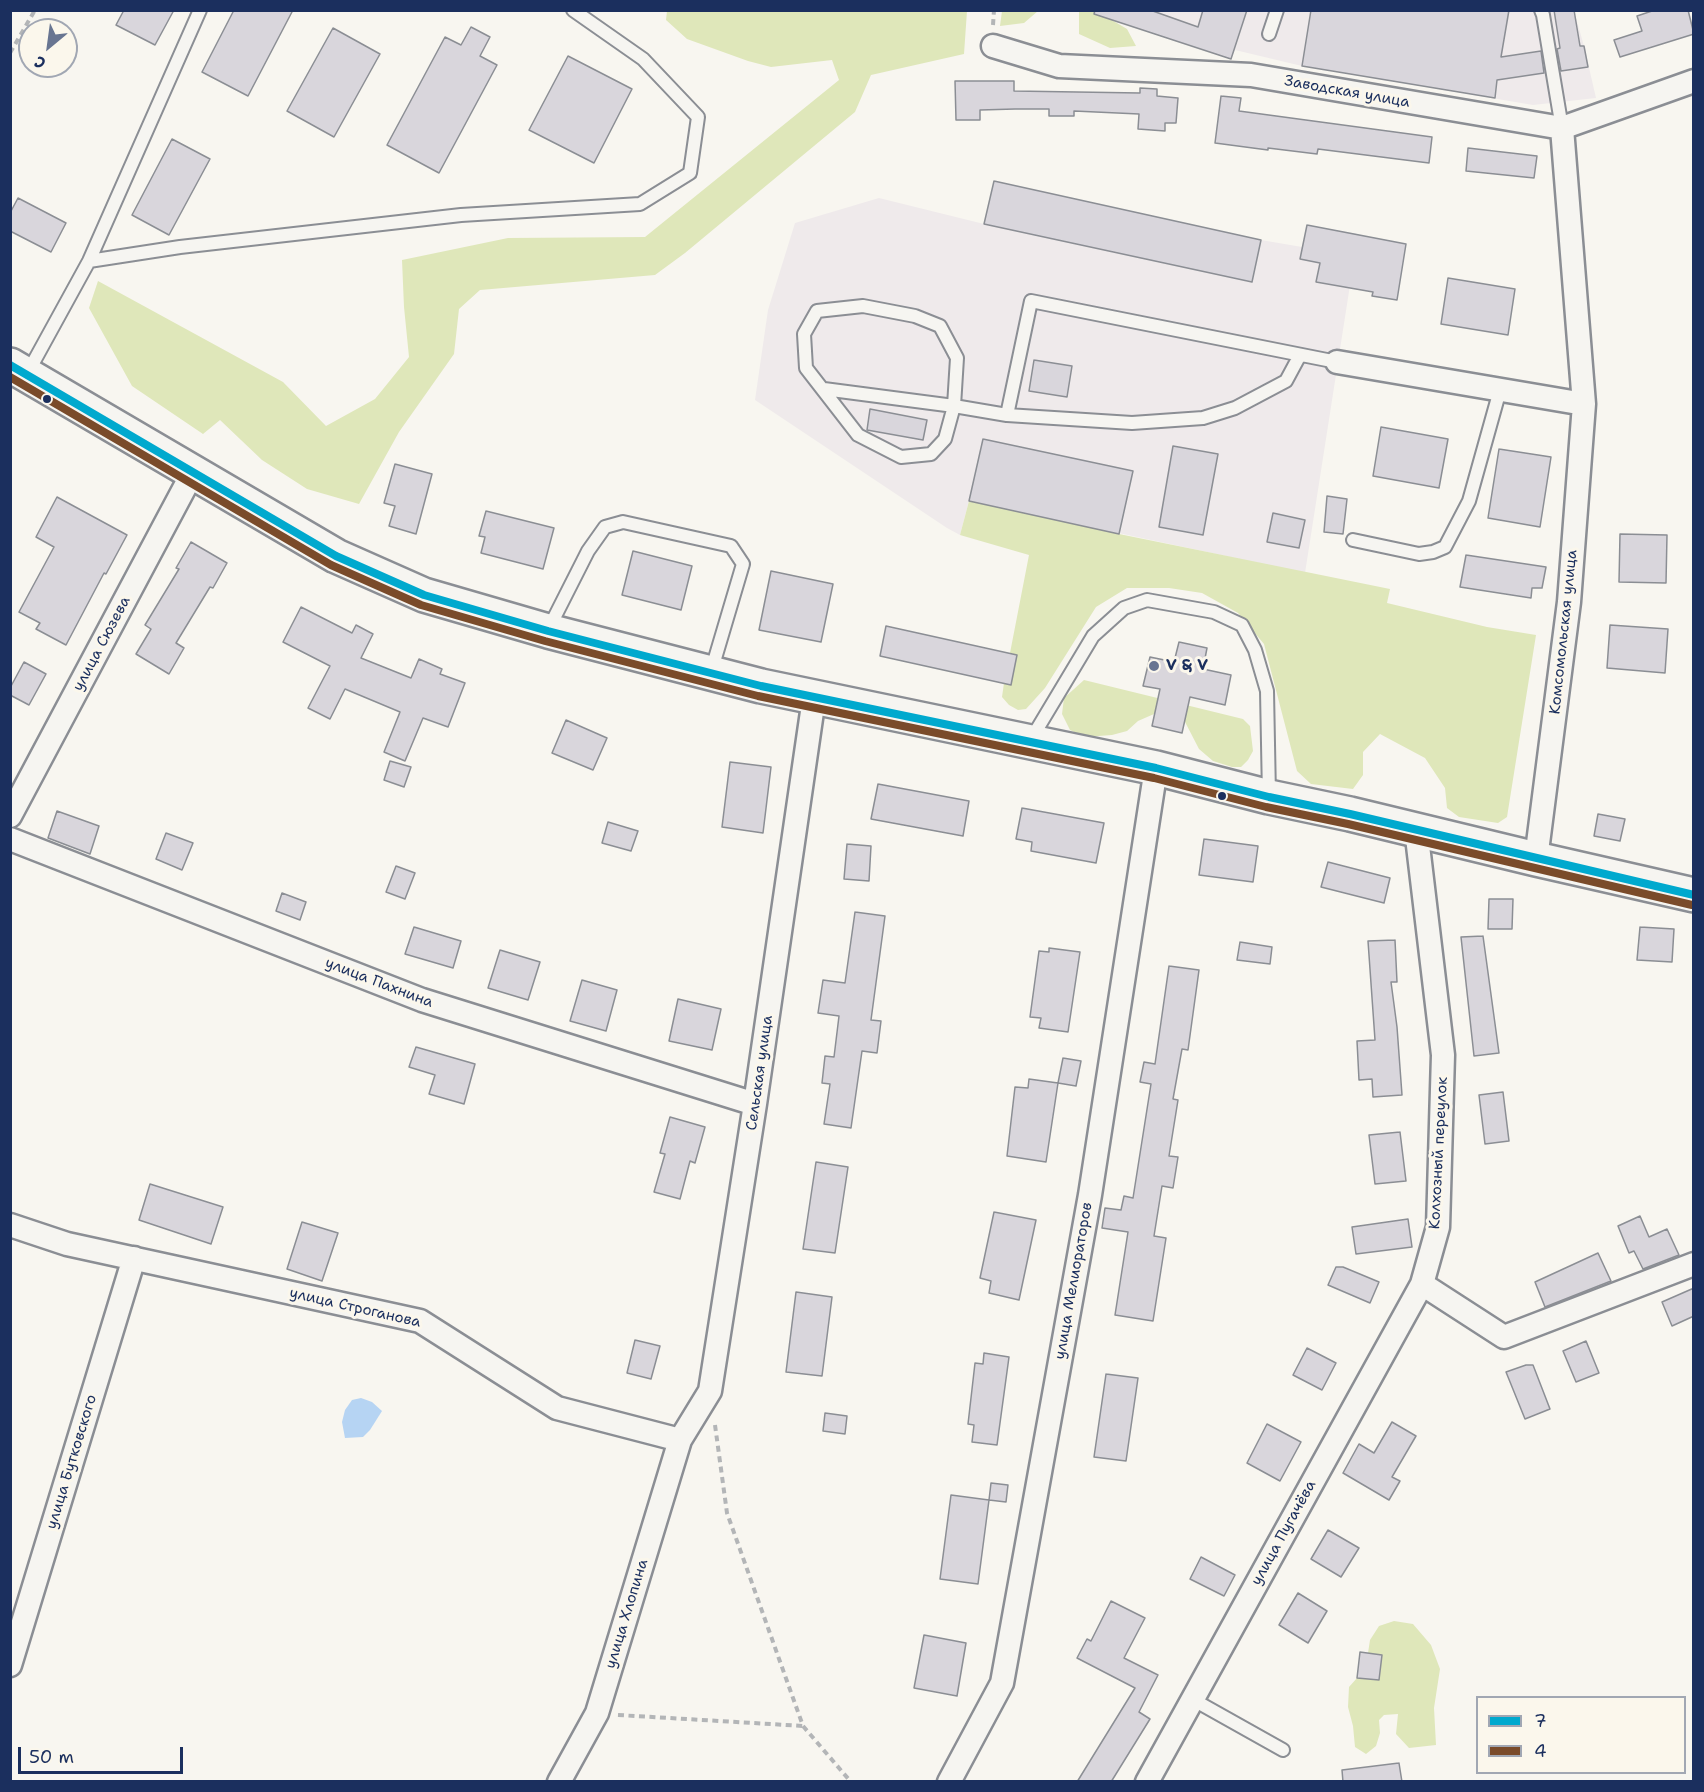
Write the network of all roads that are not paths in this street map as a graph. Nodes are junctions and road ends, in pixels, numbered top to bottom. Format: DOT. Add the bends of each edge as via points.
graph roads {
  1 [pos="200,10"];
  2 [pos="573,10"];
  3 [pos="1277,10"];
  4 [pos="1541,10"];
  5 [pos="1269,34"];
  6 [pos="993,46"];
  7 [pos="1694,81"];
  8 [pos="1562,128"];
  9 [pos="88,261"];
  10 [pos="1300,355"];
  11 [pos="1337,362"];
  12 [pos="19,370"];
  13 [pos="824,389"];
  14 [pos="1500,390"];
  15 [pos="1584,404"];
  16 [pos="954,406"];
  17 [pos="1007,415"];
  18 [pos="193,472"];
  19 [pos="1353,540"];
  20 [pos="548,631"];
  21 [pos="711,673"];
  22 [pos="814,698"];
  23 [pos="1030,741"];
  24 [pos="1156,768"];
  25 [pos="1269,797"];
  26 [pos="10,816"];
  27 [pos="1416,830"];
  28 [pos="10,839"];
  29 [pos="1536,860"];
  30 [pos="1694,895"];
  31 [pos="755,1104"];
  32 [pos="10,1225"];
  33 [pos="134,1258"];
  34 [pos="1694,1264"];
  35 [pos="1422,1284"];
  36 [pos="680,1440"];
  37 [pos="10,1665"];
  38 [pos="1192,1699"];
  39 [pos="1283,1750"];
  40 [pos="559,1782"];
  41 [pos="949,1782"];
  42 [pos="1147,1782"];
  1 -- 9 [label="lane"];
  2 -- 9 [label="lane" via="643,59 698,117 690,173 640,204 461,215"];
  3 -- 5 [label="lane"];
  4 -- 8 [label="lane"];
  6 -- 8 [label="street, Заводская улица" via="1059,66 1251,75"];
  7 -- 8 [label="street, Заводская улица"];
  8 -- 15 [label="street, Комсомольская улица"];
  9 -- 12 [label="lane"];
  10 -- 11 [label="lane"];
  10 -- 17 [label="lane" via="1286,381 1235,408 1203,418 1132,423"];
  10 -- 17 [label="lane" via="1031,301"];
  11 -- 14 [label="street"];
  12 -- 18 [label="main road"];
  13 -- 16 [label="lane"];
  13 -- 16 [label="lane" via="858,435 901,457 931,454 945,439"];
  13 -- 16 [label="lane" via="807,368 804,334 817,311 863,306 915,316 940,326 957,358"];
  14 -- 15 [label="street"];
  14 -- 19 [label="lane" via="1469,501 1445,547 1419,554"];
  15 -- 29 [label="street, Комсомольская улица" via="1569,602"];
  16 -- 17 [label="lane"];
  18 -- 20 [label="main road" via="336,556 379,576 424,595"];
  18 -- 26 [label="street, улица Сюзева"];
  20 -- 21 [label="main road"];
  20 -- 21 [label="lane" via="588,551 605,527 623,522 731,546 743,564"];
  21 -- 22 [label="main road"];
  22 -- 23 [label="main road"];
  22 -- 31 [label="street, Сельская улица"];
  23 -- 24 [label="main road"];
  23 -- 25 [label="lane" via="1093,636 1124,608 1147,600 1214,612 1242,625 1255,650 1266,691"];
  24 -- 25 [label="main road"];
  24 -- 41 [label="street, улица Мелиораторов" via="1090,1195 1002,1683"];
  25 -- 27 [label="main road"];
  27 -- 29 [label="main road"];
  27 -- 35 [label="street, Колхозный переулок" via="1443,1055 1438,1227"];
  28 -- 31 [label="street, улица Пахнина" via="422,1000"];
  29 -- 30 [label="main road"];
  31 -- 36 [label="street, Сельская улица" via="710,1391"];
  32 -- 33 [label="street, улица Строганова" via="67,1244"];
  33 -- 36 [label="street, улица Строганова" via="420,1321 557,1408"];
  33 -- 37 [label="street, улица Бутковского"];
  34 -- 35 [label="street" via="1504,1337"];
  35 -- 38 [label="street, улица Пугачёва"];
  36 -- 40 [label="street, улица Хлопина" via="597,1713"];
  38 -- 39 [label="lane"];
  38 -- 42 [label="street, улица Пугачёва"];
}
